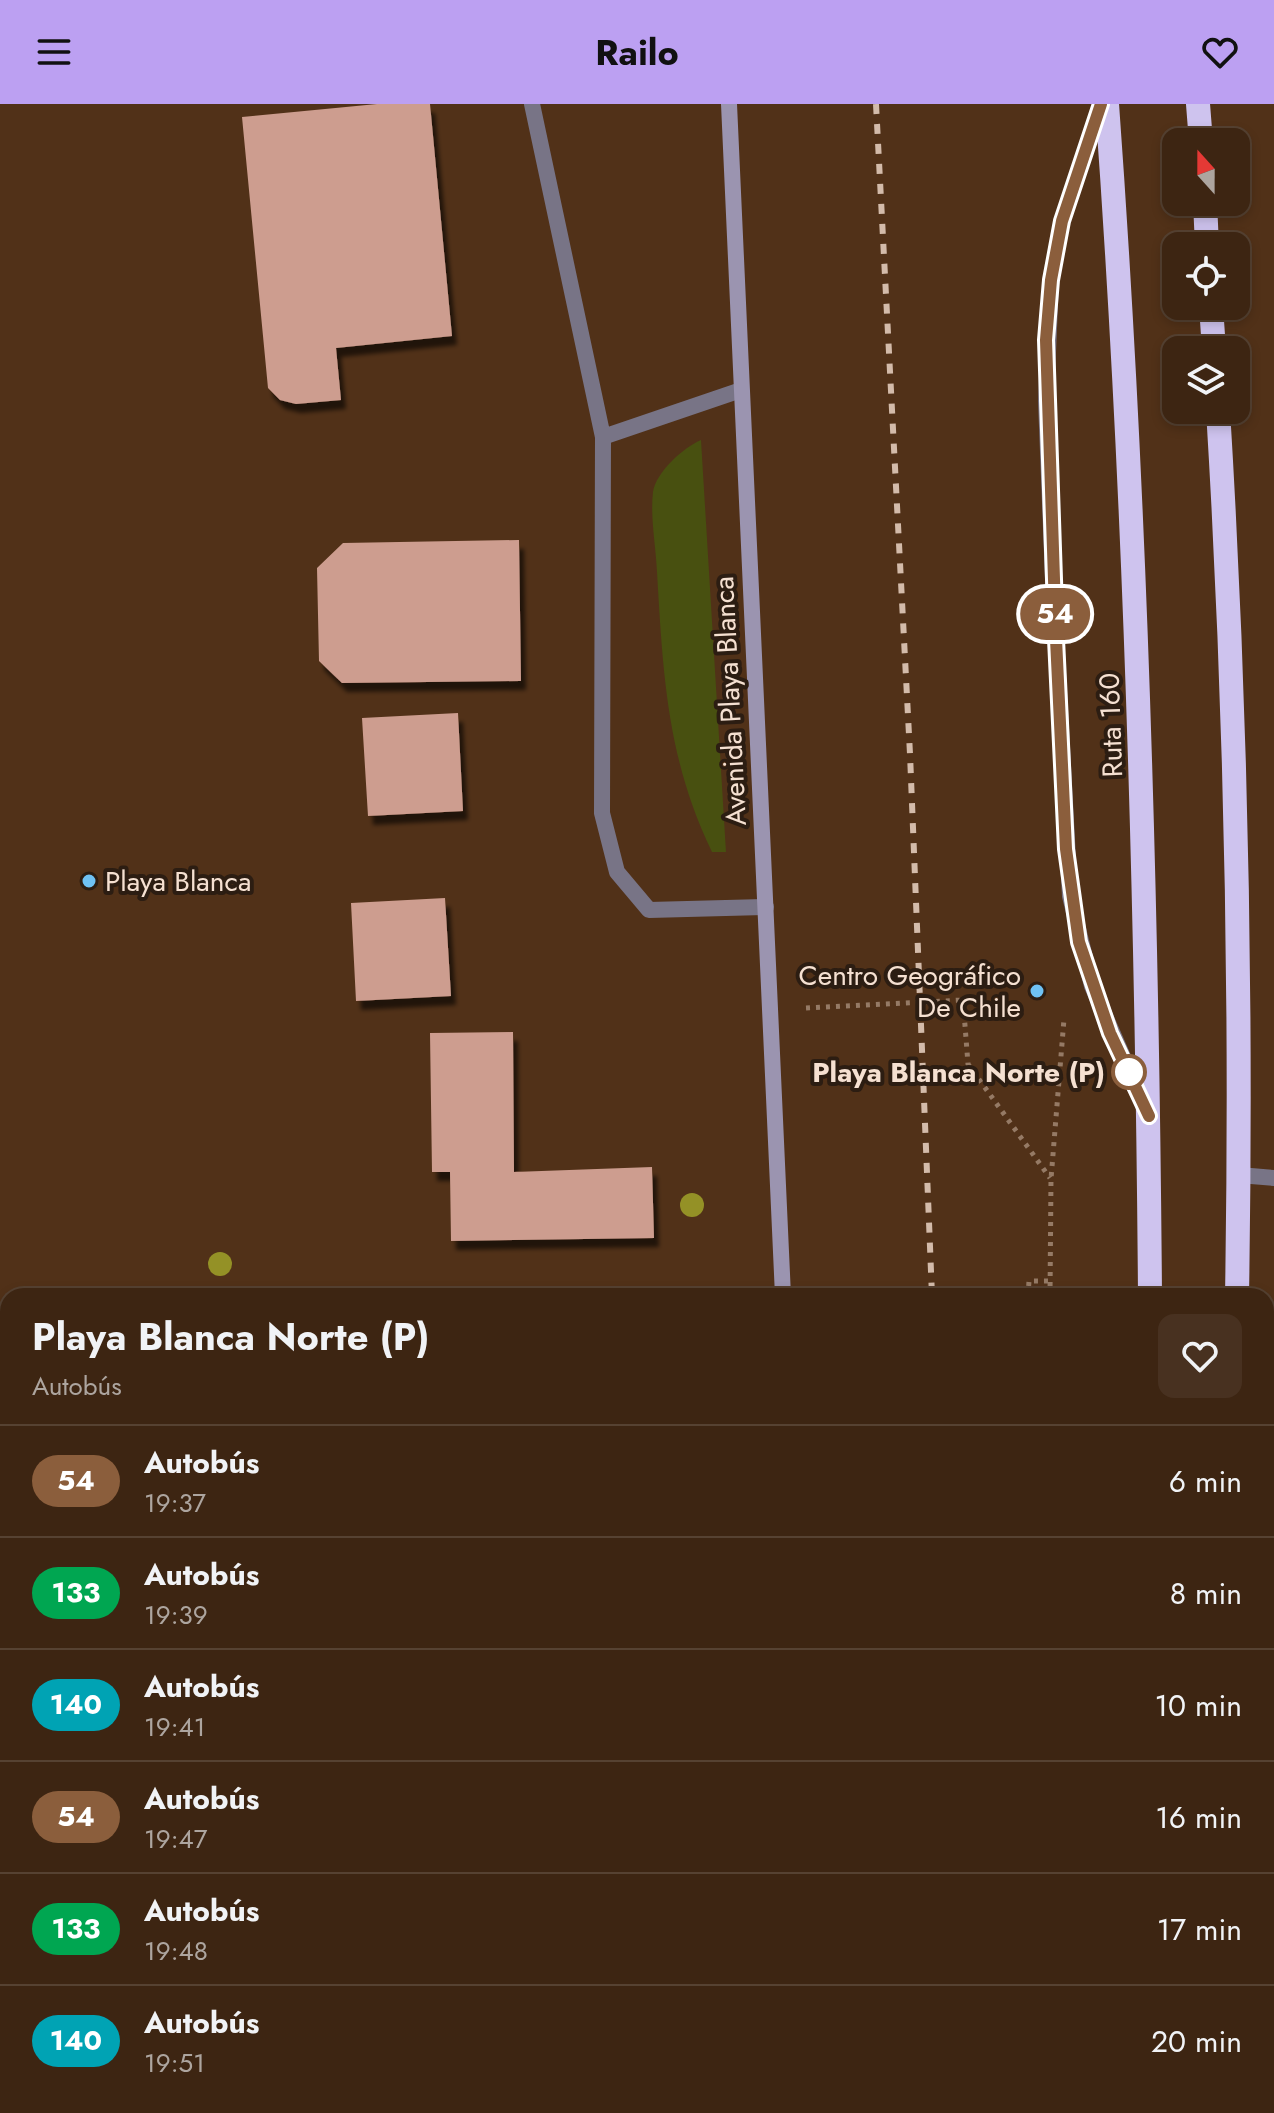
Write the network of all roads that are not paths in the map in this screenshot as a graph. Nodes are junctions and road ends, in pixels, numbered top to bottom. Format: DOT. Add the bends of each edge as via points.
graph roads {
  1 [pos="532,104"];
  2 [pos="729,104"];
  3 [pos="1104,104"];
  4 [pos="1198,104"];
  5 [pos="1200,128"];
  6 [pos="741,390"];
  7 [pos="1219,424"];
  8 [pos="603,437"];
  9 [pos="766,907"];
  10 [pos="1149,1116"];
  11 [pos="1239,1175"];
  12 [pos="1274,1178"];
  13 [pos="783,1288"];
  14 [pos="1150,1288"];
  15 [pos="1237,1288"];
  1 -- 8 [label="lane"];
  2 -- 6 [label="street, Avenida Playa Blanca"];
  3 -- 10 [label="highway, Ruta 160" via="1132,498"];
  3 -- 10 [label="lane" via="1062,221 1051,280 1046,401 1053,579 1070,896 1092,986"];
  4 -- 5 [label="highway"];
  6 -- 8 [label="lane"];
  6 -- 9 [label="street, Avenida Playa Blanca"];
  7 -- 11 [label="highway" via="1233,735"];
  8 -- 9 [label="lane" via="602,813 617,872 649,910"];
  9 -- 13 [label="street, Avenida Playa Blanca"];
  10 -- 14 [label="highway, Ruta 160"];
  11 -- 12 [label="lane"];
  11 -- 15 [label="highway"];
}
